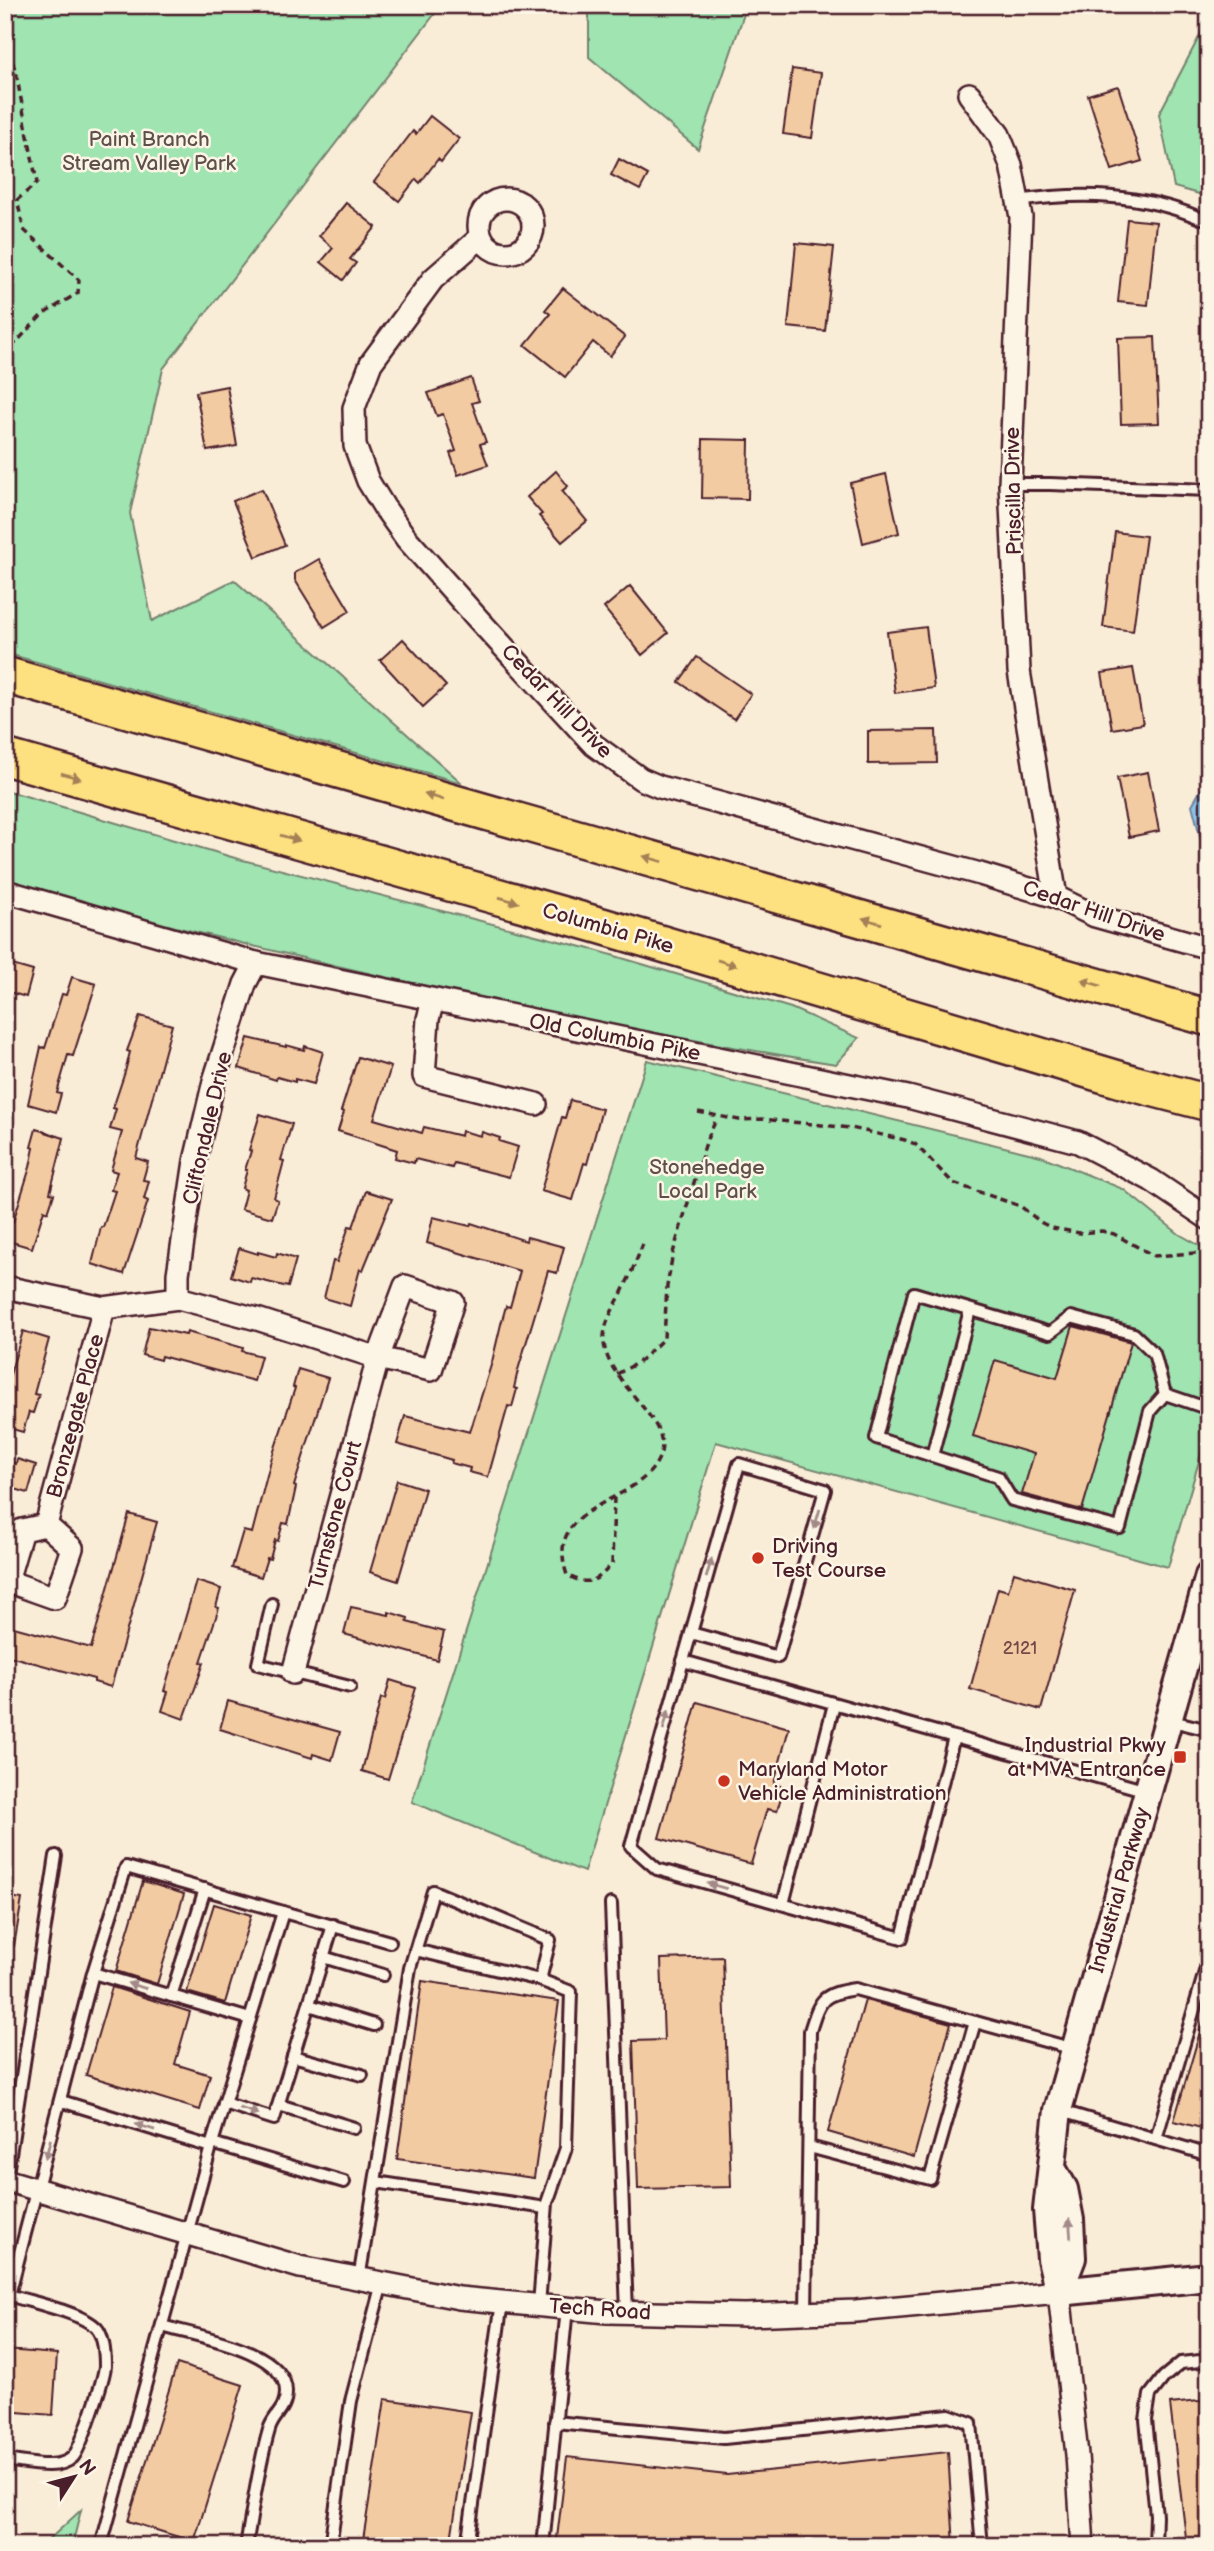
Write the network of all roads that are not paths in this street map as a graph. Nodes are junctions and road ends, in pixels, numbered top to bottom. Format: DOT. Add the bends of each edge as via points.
graph roads {
  1 [pos="969,94"];
  2 [pos="1017,201"];
  3 [pos="1200,218"];
  4 [pos="481,237"];
  5 [pos="1010,484"];
  6 [pos="1209,490"];
  7 [pos="5,675"];
  8 [pos="5,757"];
  9 [pos="5,891"];
  10 [pos="1056,897"];
  11 [pos="1209,948"];
  12 [pos="256,963"];
  13 [pos="1209,988"];
  14 [pos="433,1001"];
  15 [pos="1156,1001"];
  16 [pos="1209,1018"];
  17 [pos="1209,1103"];
  18 [pos="536,1104"];
  19 [pos="1209,1219"];
  20 [pos="5,1287"];
  21 [pos="178,1298"];
  22 [pos="104,1308"];
  23 [pos="970,1310"];
  24 [pos="1165,1394"];
  25 [pos="1209,1409"];
  26 [pos="932,1456"];
  27 [pos="46,1525"];
  28 [pos="1209,1576"];
  29 [pos="272,1604"];
  30 [pos="691,1633"];
  31 [pos="683,1661"];
  32 [pos="293,1673"];
  33 [pos="350,1687"];
  34 [pos="834,1704"];
  35 [pos="1168,1720"];
  36 [pos="1209,1730"];
  37 [pos="954,1737"];
  38 [pos="1147,1791"];
  39 [pos="56,1856"];
  40 [pos="205,1889"];
  41 [pos="611,1904"];
  42 [pos="783,1904"];
  43 [pos="283,1912"];
  44 [pos="333,1926"];
  45 [pos="390,1942"];
  46 [pos="415,1950"];
  47 [pos="323,1957"];
  48 [pos="1209,1958"];
  49 [pos="93,1973"];
  50 [pos="383,1975"];
  51 [pos="540,1980"];
  52 [pos="171,1996"];
  53 [pos="309,2005"];
  54 [pos="250,2019"];
  55 [pos="975,2022"];
  56 [pos="374,2025"];
  57 [pos="1074,2049"];
  58 [pos="293,2056"];
  59 [pos="362,2075"];
  60 [pos="61,2101"];
  61 [pos="224,2103"];
  62 [pos="279,2105"];
  63 [pos="1058,2110"];
  64 [pos="354,2128"];
  65 [pos="1156,2139"];
  66 [pos="211,2145"];
  67 [pos="808,2147"];
  68 [pos="1209,2155"];
  69 [pos="6,2180"];
  70 [pos="344,2182"];
  71 [pos="376,2182"];
  72 [pos="38,2189"];
  73 [pos="546,2208"];
  74 [pos="187,2234"];
  75 [pos="1209,2277"];
  76 [pos="359,2279"];
  77 [pos="382,2283"];
  78 [pos="1059,2292"];
  79 [pos="7,2295"];
  80 [pos="502,2302"];
  81 [pos="539,2305"];
  82 [pos="566,2308"];
  83 [pos="627,2312"];
  84 [pos="806,2312"];
  85 [pos="162,2326"];
  86 [pos="1209,2360"];
  87 [pos="555,2423"];
  88 [pos="5,2460"];
  89 [pos="101,2546"];
  90 [pos="246,2546"];
  91 [pos="330,2546"];
  92 [pos="467,2546"];
  93 [pos="543,2546"];
  94 [pos="982,2546"];
  95 [pos="1083,2546"];
  96 [pos="1155,2546"];
  1 -- 2 [label="street, Priscilla Drive" via="999,135 1011,165"];
  2 -- 3 [label="lane" via="1115,197 1175,208"];
  2 -- 5 [label="street, Priscilla Drive" via="1021,217"];
  4 -- 10 [label="street, Cedar Hill Drive" via="433,279 371,363 354,408 355,446 368,481 406,538 577,728 641,779"];
  5 -- 6 [label="lane"];
  5 -- 10 [label="street, Priscilla Drive" via="1019,671"];
  15 -- 7 [label="highway, one-way"];
  8 -- 17 [label="highway, Columbia Pike, one-way"];
  9 -- 12 [label="street, Old Columbia Pike"];
  10 -- 11 [label="street, Cedar Hill Drive" via="1095,916"];
  12 -- 14 [label="street, Old Columbia Pike"];
  12 -- 21 [label="street, Cliftondale Drive" via="214,1081 195,1161"];
  13 -- 15 [label="highway"];
  14 -- 18 [label="street" via="424,1076"];
  14 -- 19 [label="street, Old Columbia Pike" via="908,1097 1077,1142 1151,1180"];
  15 -- 16 [label="highway"];
  20 -- 22 [label="street"];
  21 -- 22 [label="street"];
  21 -- 32 [label="street, Turnstone Court" via="377,1358"];
  22 -- 27 [label="street, Bronzegate Place"];
  23 -- 24 [label="lane" via="1050,1333 1072,1317 1134,1334 1154,1353"];
  23 -- 26 [label="lane"];
  23 -- 26 [label="lane" via="914,1293 876,1438"];
  24 -- 25 [label="lane"];
  24 -- 26 [label="lane" via="1150,1412 1119,1528 1012,1500 998,1477"];
  28 -- 35 [label="street, Industrial Parkway"];
  29 -- 32 [label="lane" via="258,1664"];
  30 -- 30 [label="lane, one-way" via="738,1464 825,1490 778,1657"];
  30 -- 31 [label="lane"];
  31 -- 34 [label="lane"];
  42 -- 31 [label="lane, one-way" via="657,1869 631,1846"];
  32 -- 33 [label="lane"];
  34 -- 37 [label="lane"];
  34 -- 42 [label="lane"];
  35 -- 36 [label="lane"];
  35 -- 38 [label="street, Industrial Parkway"];
  37 -- 38 [label="lane"];
  37 -- 42 [label="lane" via="902,1938"];
  38 -- 57 [label="street, Industrial Parkway"];
  39 -- 69 [label="lane"];
  40 -- 43 [label="lane"];
  40 -- 49 [label="lane" via="126,1867"];
  40 -- 52 [label="lane"];
  41 -- 83 [label="lane"];
  43 -- 44 [label="lane"];
  43 -- 54 [label="lane"];
  44 -- 45 [label="lane"];
  44 -- 47 [label="lane"];
  46 -- 51 [label="lane"];
  46 -- 51 [label="lane" via="433,1891 550,1940"];
  46 -- 71 [label="lane"];
  47 -- 50 [label="lane"];
  47 -- 53 [label="lane"];
  48 -- 65 [label="lane"];
  52 -- 49 [label="lane, one-way"];
  49 -- 60 [label="lane"];
  51 -- 73 [label="lane" via="571,1992 566,2148"];
  52 -- 54 [label="lane"];
  53 -- 56 [label="lane"];
  53 -- 58 [label="lane"];
  54 -- 61 [label="lane"];
  55 -- 57 [label="lane"];
  55 -- 67 [label="lane" via="930,2179"];
  55 -- 67 [label="lane" via="855,1989 832,1993 817,2007 810,2031"];
  57 -- 63 [label="street, Industrial Parkway"];
  58 -- 59 [label="lane"];
  58 -- 62 [label="lane"];
  66 -- 60 [label="lane, one-way"];
  60 -- 72 [label="lane, one-way"];
  61 -- 62 [label="lane, one-way" via="274,2119"];
  61 -- 66 [label="lane"];
  62 -- 64 [label="lane"];
  63 -- 65 [label="lane"];
  63 -- 78 [label="street, Industrial Parkway" via="1052,2166 1064,2189 1072,2258"];
  65 -- 68 [label="lane"];
  66 -- 70 [label="lane"];
  66 -- 74 [label="lane"];
  67 -- 84 [label="lane"];
  69 -- 72 [label="street, Tech Road"];
  71 -- 73 [label="lane"];
  71 -- 76 [label="lane"];
  72 -- 74 [label="street, Tech Road"];
  72 -- 79 [label="lane"];
  73 -- 81 [label="lane"];
  74 -- 76 [label="street, Tech Road"];
  74 -- 85 [label="lane"];
  75 -- 78 [label="street, Tech Road"];
  76 -- 77 [label="street, Tech Road"];
  77 -- 80 [label="street, Tech Road"];
  77 -- 91 [label="lane" via="351,2401"];
  78 -- 84 [label="street, Tech Road"];
  78 -- 95 [label="street, Industrial Parkway"];
  79 -- 88 [label="lane" via="87,2320 98,2330 105,2369 72,2458 58,2465"];
  80 -- 81 [label="street, Tech Road"];
  80 -- 92 [label="lane"];
  81 -- 82 [label="street, Tech Road"];
  82 -- 83 [label="street, Tech Road"];
  82 -- 87 [label="lane"];
  83 -- 84 [label="street, Tech Road"];
  85 -- 89 [label="lane"];
  85 -- 90 [label="lane" via="258,2354 283,2377 283,2408 270,2427"];
  86 -- 96 [label="lane" via="1181,2363 1150,2395 1146,2420"];
  87 -- 93 [label="lane"];
  87 -- 94 [label="lane" via="724,2438 949,2414 971,2423"];
}
